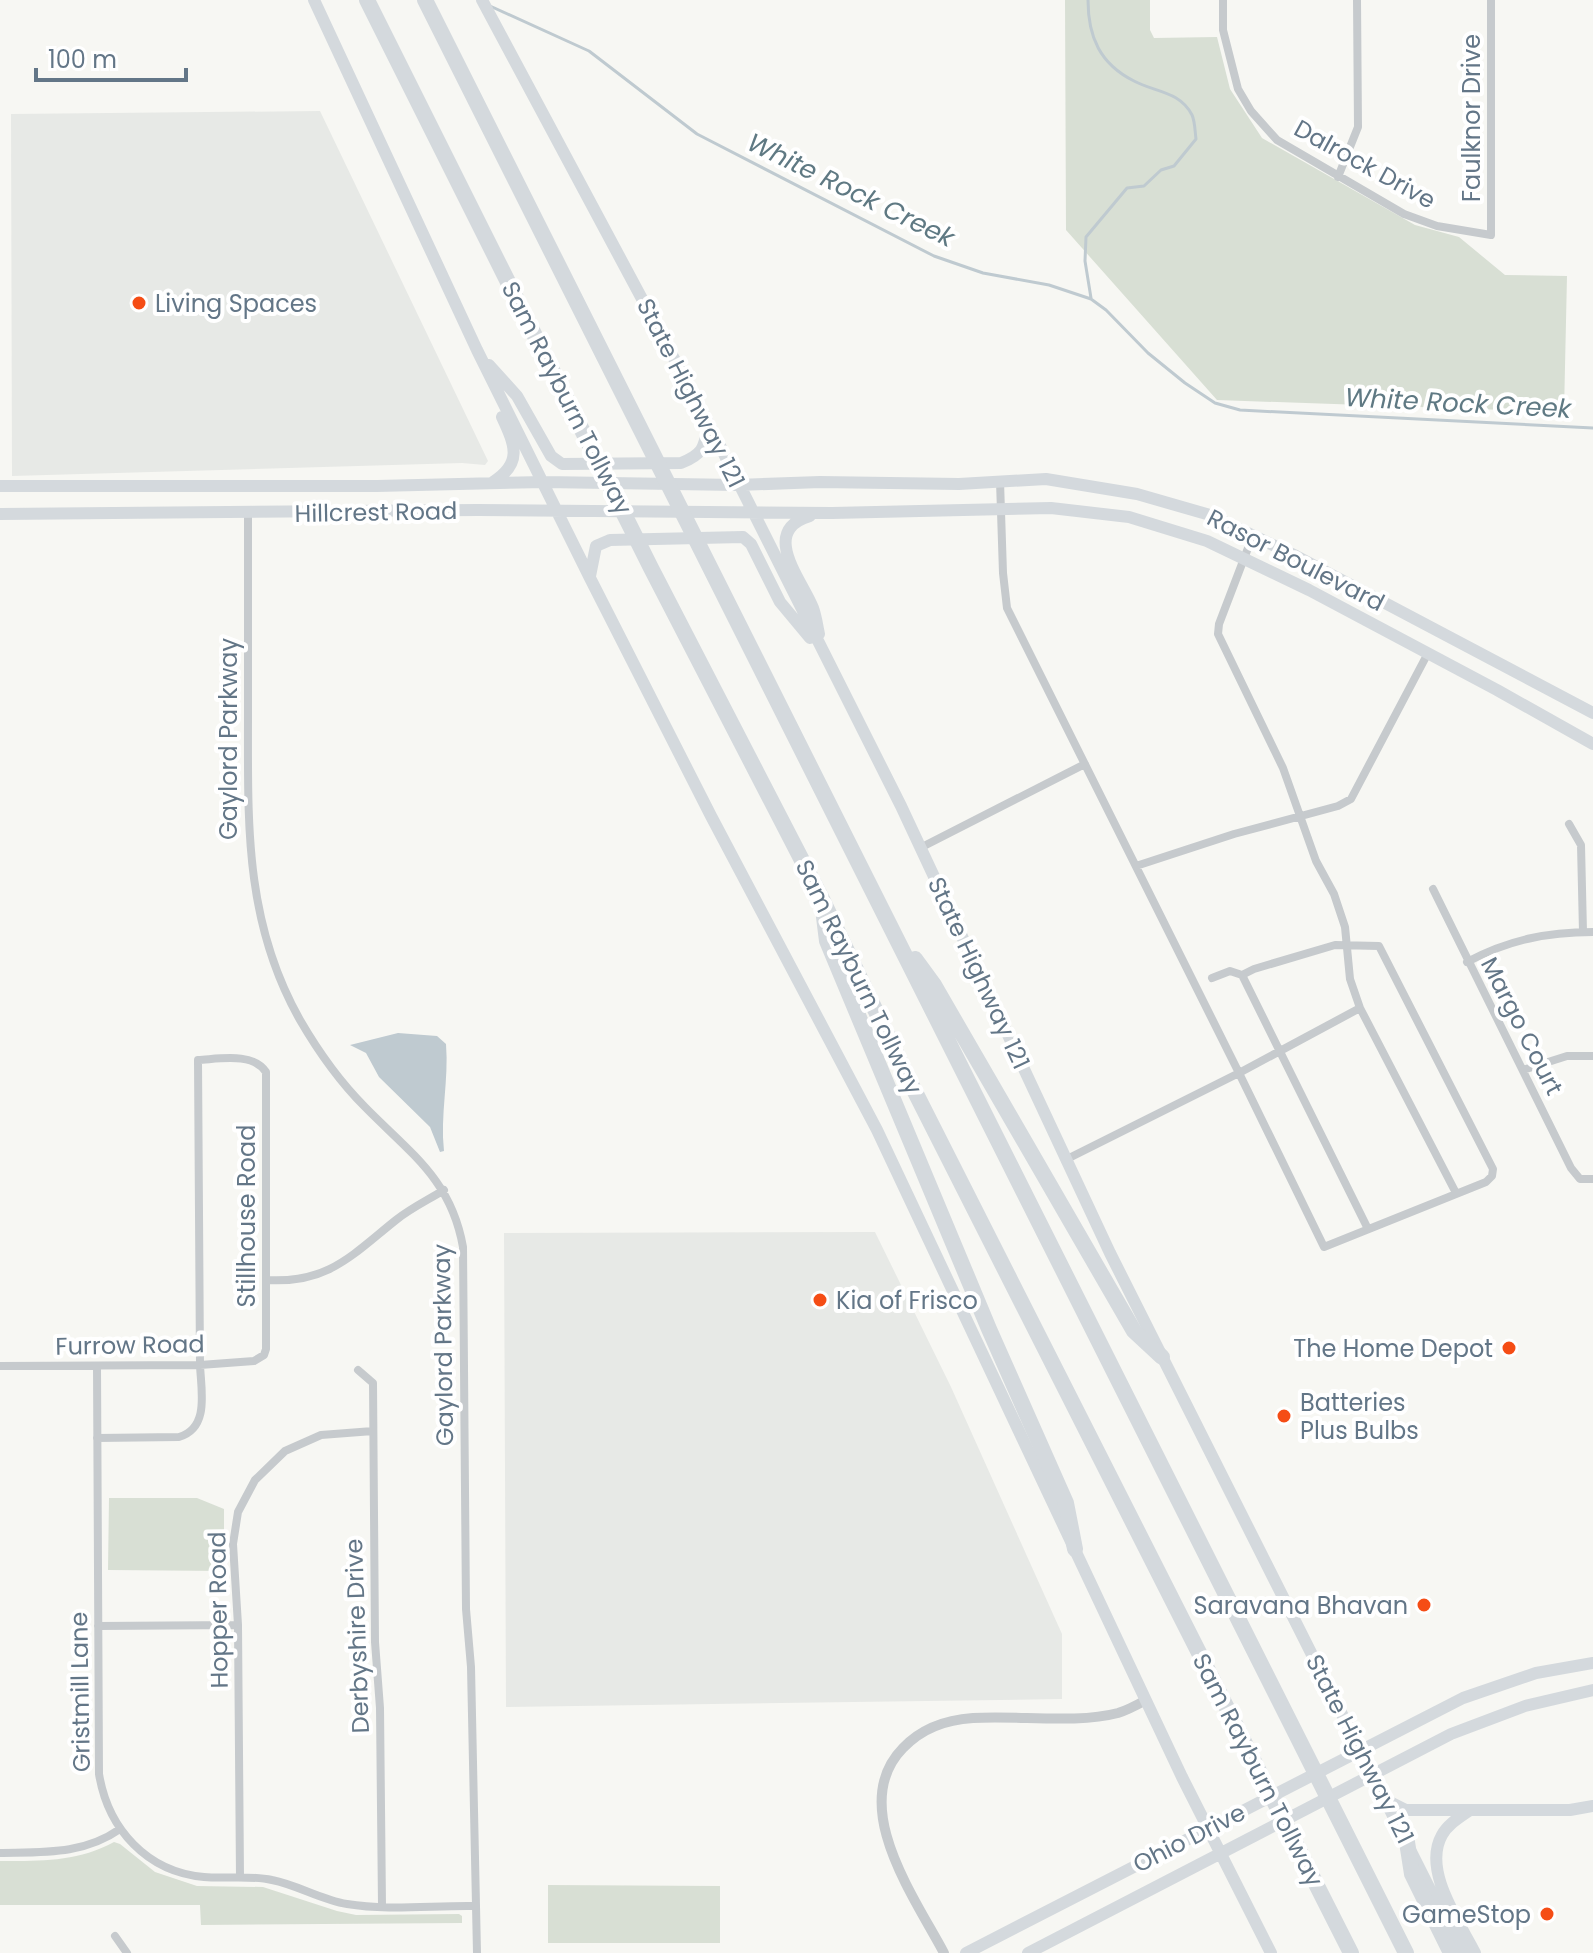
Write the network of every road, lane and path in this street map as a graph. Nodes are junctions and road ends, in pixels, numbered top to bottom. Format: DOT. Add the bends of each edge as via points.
graph roads {
  1 [pos="314,0"];
  2 [pos="366,0"];
  3 [pos="425,0"];
  4 [pos="482,0"];
  5 [pos="1223,0"];
  6 [pos="1357,0"];
  7 [pos="1491,0"];
  8 [pos="1338,177"];
  9 [pos="1491,235"];
  10 [pos="477,350"];
  11 [pos="709,424"];
  12 [pos="1000,481"];
  13 [pos="493,482"];
  14 [pos="544,482"];
  15 [pos="738,485"];
  16 [pos="0,486"];
  17 [pos="248,486"];
  18 [pos="1001,509"];
  19 [pos="556,510"];
  20 [pos="751,511"];
  21 [pos="827,513"];
  22 [pos="0,514"];
  23 [pos="248,514"];
  24 [pos="1253,535"];
  25 [pos="1244,558"];
  26 [pos="590,578"];
  27 [pos="1428,653"];
  28 [pos="825,656"];
  29 [pos="1593,713"];
  30 [pos="1593,744"];
  31 [pos="1085,764"];
  32 [pos="1300,816"];
  33 [pos="1569,824"];
  34 [pos="920,848"];
  35 [pos="1136,866"];
  36 [pos="1433,889"];
  37 [pos="822,899"];
  38 [pos="884,915"];
  39 [pos="1588,932"];
  40 [pos="1348,946"];
  41 [pos="1467,962"];
  42 [pos="1242,975"];
  43 [pos="1212,978"];
  44 [pos="1360,1008"];
  45 [pos="1279,1053"];
  46 [pos="1593,1056"];
  47 [pos="1523,1070"];
  48 [pos="1239,1073"];
  49 [pos="1065,1160"];
  50 [pos="1593,1179"];
  51 [pos="444,1190"];
  52 [pos="1456,1193"];
  53 [pos="1368,1229"];
  54 [pos="266,1280"];
  55 [pos="1162,1357"];
  56 [pos="260,1358"];
  57 [pos="200,1365"];
  58 [pos="0,1366"];
  59 [pos="97,1366"];
  60 [pos="358,1370"];
  61 [pos="373,1431"];
  62 [pos="97,1438"];
  63 [pos="1075,1549"];
  64 [pos="238,1625"];
  65 [pos="98,1626"];
  66 [pos="1593,1663"];
  67 [pos="1593,1690"];
  68 [pos="1146,1700"];
  69 [pos="1384,1799"];
  70 [pos="1593,1806"];
  71 [pos="1470,1810"];
  72 [pos="120,1829"];
  73 [pos="1407,1842"];
  74 [pos="0,1853"];
  75 [pos="240,1877"];
  76 [pos="382,1906"];
  77 [pos="476,1906"];
  78 [pos="115,1936"];
  79 [pos="127,1953"];
  80 [pos="477,1953"];
  81 [pos="944,1953"];
  82 [pos="966,1953"];
  83 [pos="1028,1953"];
  84 [pos="1271,1953"];
  85 [pos="1351,1953"];
  86 [pos="1406,1953"];
  87 [pos="1451,1953"];
  88 [pos="1462,1953"];
  89 [pos="1475,1953"];
  1 -- 10 [label="main road"];
  2 -- 37 [label="highway, Sam Rayburn Tollway"];
  3 -- 38 [label="highway, Sam Rayburn Tollway"];
  4 -- 11 [label="main road, State Highway 121"];
  5 -- 8 [label="street, Dalrock Drive" via="1231,71 1251,111 1277,140"];
  6 -- 8 [label="street" via="1358,127"];
  7 -- 9 [label="street, Faulknor Drive"];
  8 -- 9 [label="street, Dalrock Drive" via="1404,214"];
  10 -- 11 [label="main road" via="517,396 551,456 562,464 681,463 695,458 705,446"];
  10 -- 13 [label="main road" via="512,439 512,463"];
  10 -- 14 [label="main road"];
  11 -- 15 [label="main road, State Highway 121"];
  12 -- 15 [label="main road, Rasor Boulevard"];
  12 -- 18 [label="street"];
  12 -- 24 [label="main road, Rasor Boulevard" via="1046,479 1137,494 1210,515"];
  13 -- 14 [label="main road, Hillcrest Road"];
  13 -- 17 [label="main road, Hillcrest Road"];
  14 -- 15 [label="main road, Hillcrest Road"];
  14 -- 19 [label="main road"];
  15 -- 20 [label="main road, State Highway 121"];
  16 -- 17 [label="main road, Hillcrest Road"];
  17 -- 23 [label="main road"];
  18 -- 21 [label="main road, Rasor Boulevard"];
  18 -- 25 [label="main road, Rasor Boulevard" via="1051,508 1129,517"];
  18 -- 31 [label="street" via="1007,608"];
  19 -- 20 [label="main road, Hillcrest Road"];
  19 -- 23 [label="main road, Hillcrest Road"];
  19 -- 26 [label="main road"];
  20 -- 21 [label="main road, Rasor Boulevard"];
  20 -- 28 [label="main road, State Highway 121"];
  21 -- 28 [label="main road" via="798,519 786,546 786,557 813,609"];
  22 -- 23 [label="main road, Hillcrest Road"];
  23 -- 51 [label="street, Gaylord Parkway" via="248,825 252,880 266,939 288,996 325,1060"];
  24 -- 25 [label="street"];
  24 -- 29 [label="main road, Rasor Boulevard"];
  25 -- 27 [label="main road, Rasor Boulevard"];
  25 -- 32 [label="street" via="1218,634 1283,768"];
  26 -- 28 [label="main road" via="596,546 610,540 743,537 780,602"];
  26 -- 63 [label="main road" via="877,1130"];
  27 -- 30 [label="main road, Rasor Boulevard"];
  27 -- 32 [label="street" via="1351,799"];
  28 -- 34 [label="main road, State Highway 121"];
  31 -- 34 [label="street"];
  31 -- 35 [label="street"];
  32 -- 35 [label="street"];
  32 -- 40 [label="street" via="1334,894"];
  33 -- 39 [label="street" via="1581,845"];
  34 -- 49 [label="main road, State Highway 121"];
  35 -- 48 [label="street"];
  36 -- 41 [label="street, Margo Court"];
  37 -- 63 [label="highway" via="827,941 1066,1503"];
  37 -- 85 [label="highway, Sam Rayburn Tollway"];
  38 -- 55 [label="highway" via="934,985 1134,1331"];
  38 -- 86 [label="highway, Sam Rayburn Tollway"];
  39 -- 41 [label="street" via="1535,936"];
  40 -- 42 [label="street" via="1335,945"];
  40 -- 44 [label="street" via="1350,979"];
  40 -- 52 [label="street" via="1379,946 1493,1169 1486,1182"];
  41 -- 47 [label="street, Margo Court"];
  42 -- 43 [label="street" via="1230,971"];
  42 -- 45 [label="street"];
  44 -- 45 [label="street"];
  44 -- 52 [label="street"];
  45 -- 48 [label="street"];
  45 -- 53 [label="street"];
  46 -- 47 [label="street" via="1567,1056"];
  47 -- 50 [label="street, Margo Court" via="1571,1168 1580,1179"];
  48 -- 49 [label="street"];
  48 -- 53 [label="street" via="1324,1247"];
  49 -- 55 [label="main road, State Highway 121"];
  51 -- 54 [label="street" via="335,1268 300,1279"];
  51 -- 77 [label="street, Gaylord Parkway" via="459,1226 465,1269 466,1609"];
  52 -- 53 [label="street"];
  54 -- 56 [label="street, Stillhouse Road" via="266,1349"];
  54 -- 57 [label="street, Stillhouse Road" via="266,1072 242,1059 198,1060"];
  55 -- 69 [label="main road, State Highway 121"];
  56 -- 57 [label="street, Furrow Road"];
  57 -- 59 [label="street, Furrow Road"];
  57 -- 62 [label="street" via="200,1418 190,1433"];
  58 -- 59 [label="street, Furrow Road"];
  59 -- 62 [label="street, Gristmill Lane"];
  60 -- 61 [label="street, Derbyshire Drive" via="373,1383"];
  61 -- 64 [label="street, Hopper Road" via="306,1440 280,1454 255,1480 234,1534"];
  61 -- 76 [label="street, Derbyshire Drive"];
  62 -- 65 [label="street, Gristmill Lane"];
  63 -- 68 [label="main road"];
  64 -- 65 [label="street"];
  64 -- 75 [label="street, Hopper Road"];
  65 -- 72 [label="street, Gristmill Lane" via="99,1774 105,1801"];
  66 -- 82 [label="main road, Ohio Drive" via="1482,1690"];
  67 -- 83 [label="main road, Ohio Drive" via="1451,1734"];
  68 -- 81 [label="street" via="1095,1717 944,1722 916,1735 896,1756 884,1778 880,1808 886,1837"];
  68 -- 84 [label="main road"];
  69 -- 71 [label="main road" via="1406,1810"];
  69 -- 73 [label="main road, State Highway 121"];
  70 -- 71 [label="main road"];
  71 -- 89 [label="main road" via="1443,1834 1436,1864 1439,1881"];
  72 -- 74 [label="street" via="73,1850"];
  72 -- 75 [label="street, Gristmill Lane" via="145,1855 170,1869 201,1877"];
  73 -- 87 [label="highway" via="1412,1874"];
  73 -- 88 [label="main road, State Highway 121"];
  75 -- 76 [label="street, Gristmill Lane" via="273,1880 346,1904"];
  76 -- 77 [label="street, Gristmill Lane"];
  77 -- 80 [label="street, Gaylord Parkway"];
  78 -- 79 [label="street"];
}
